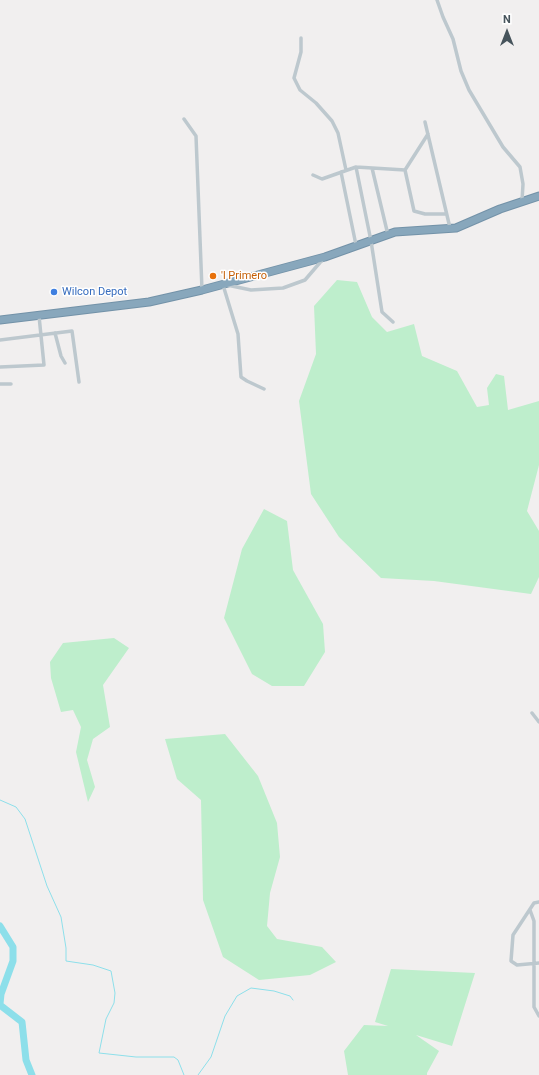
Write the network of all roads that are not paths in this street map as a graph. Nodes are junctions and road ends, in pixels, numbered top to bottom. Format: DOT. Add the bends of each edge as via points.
graph roads {
  1 [pos="438,0"];
  2 [pos="301,38"];
  3 [pos="184,119"];
  4 [pos="425,122"];
  5 [pos="428,134"];
  6 [pos="356,167"];
  7 [pos="372,168"];
  8 [pos="346,170"];
  9 [pos="405,170"];
  10 [pos="341,172"];
  11 [pos="313,175"];
  12 [pos="539,196"];
  13 [pos="522,201"];
  14 [pos="446,214"];
  15 [pos="450,229"];
  16 [pos="388,234"];
  17 [pos="372,241"];
  18 [pos="357,246"];
  19 [pos="325,257"];
  20 [pos="224,285"];
  21 [pos="202,290"];
  22 [pos="39,316"];
  23 [pos="0,320"];
  24 [pos="393,322"];
  25 [pos="55,333"];
  26 [pos="41,334"];
  27 [pos="0,340"];
  28 [pos="65,363"];
  29 [pos="0,367"];
  30 [pos="79,382"];
  31 [pos="0,384"];
  32 [pos="11,384"];
  33 [pos="264,389"];
  34 [pos="532,714"];
  35 [pos="539,722"];
  36 [pos="539,902"];
  37 [pos="530,910"];
  38 [pos="539,963"];
  39 [pos="534,964"];
  40 [pos="539,1016"];
  1 -- 13 [label="street" via="469,90 503,147 520,167"];
  2 -- 8 [label="street" via="301,52 294,78 300,90 332,121 338,133"];
  3 -- 21 [label="street" via="196,136"];
  4 -- 5 [label="street"];
  5 -- 9 [label="street"];
  5 -- 14 [label="street"];
  6 -- 7 [label="street"];
  6 -- 8 [label="street"];
  6 -- 17 [label="street"];
  7 -- 9 [label="street"];
  7 -- 16 [label="street"];
  8 -- 10 [label="street"];
  9 -- 14 [label="street" via="414,211"];
  10 -- 11 [label="street" via="322,179"];
  10 -- 18 [label="street"];
  12 -- 13 [label="highway"];
  13 -- 15 [label="highway"];
  14 -- 15 [label="street"];
  15 -- 16 [label="highway"];
  16 -- 17 [label="highway"];
  17 -- 18 [label="highway"];
  17 -- 24 [label="street" via="382,312"];
  18 -- 19 [label="highway"];
  19 -- 20 [label="highway"];
  19 -- 20 [label="street" via="305,280 283,288 251,290"];
  20 -- 21 [label="highway"];
  20 -- 33 [label="street" via="238,334 242,377"];
  21 -- 22 [label="highway" via="149,302"];
  22 -- 23 [label="highway"];
  22 -- 26 [label="street"];
  25 -- 26 [label="street"];
  25 -- 28 [label="street"];
  25 -- 30 [label="street" via="72,331"];
  26 -- 27 [label="street"];
  26 -- 29 [label="street" via="44,365"];
  31 -- 32 [label="street"];
  34 -- 35 [label="street"];
  36 -- 37 [label="street" via="534,903"];
  37 -- 39 [label="street" via="534,921"];
  37 -- 39 [label="street" via="513,935 511,961 517,965"];
  38 -- 39 [label="street"];
  39 -- 40 [label="street" via="534,1007"];
}
